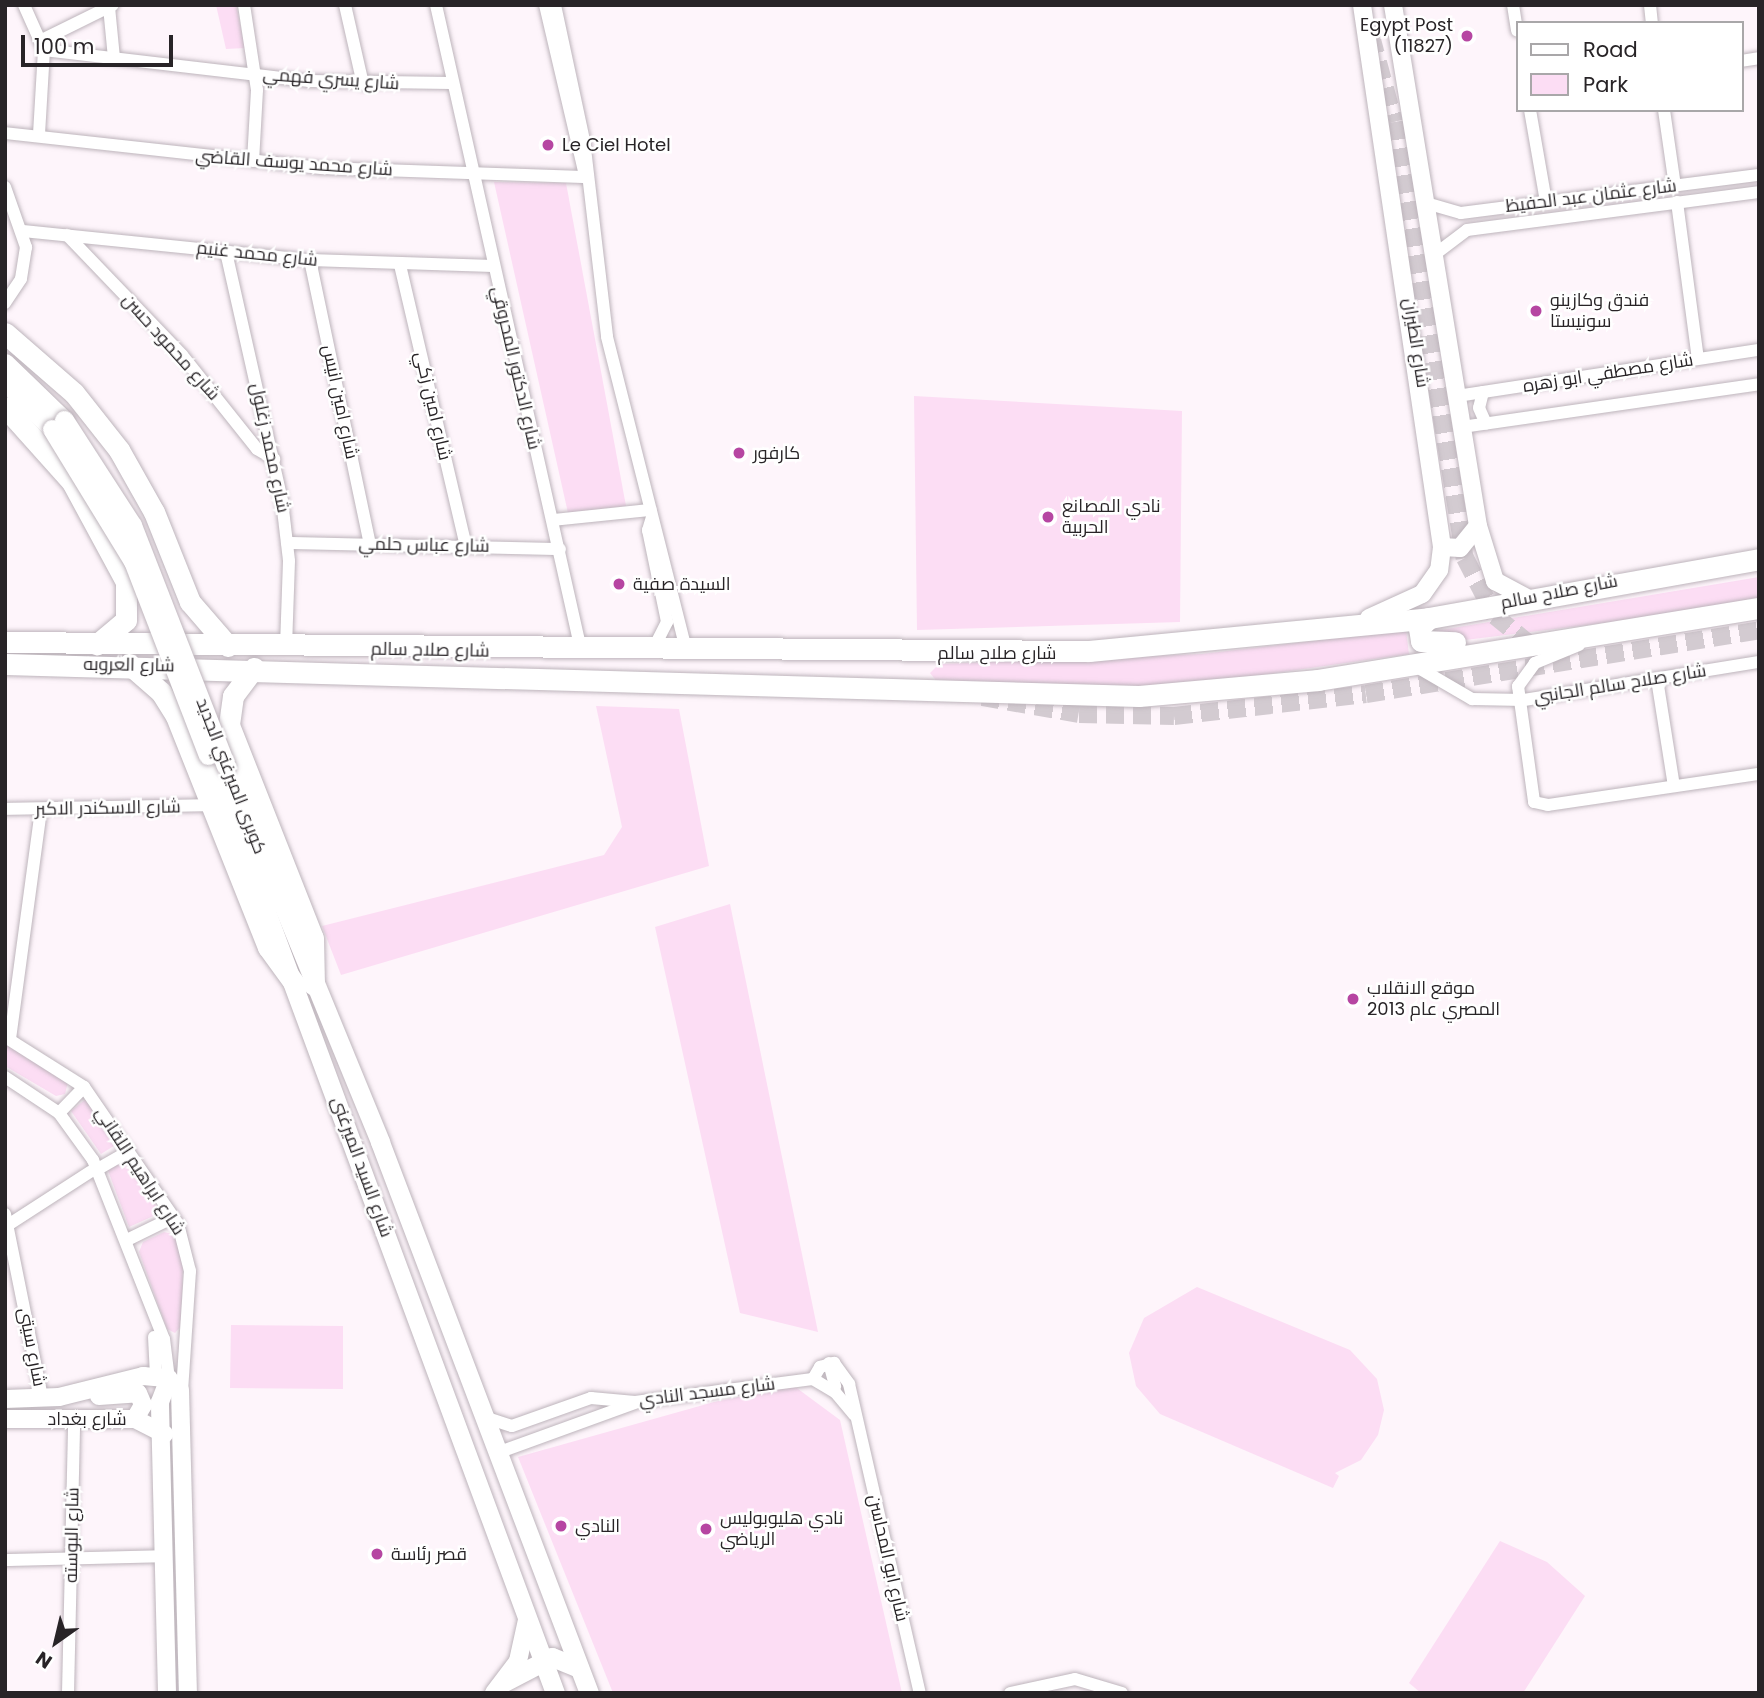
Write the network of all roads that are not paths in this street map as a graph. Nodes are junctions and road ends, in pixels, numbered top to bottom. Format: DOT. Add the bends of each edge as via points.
graph roads {
  1 [pos="24,5"];
  2 [pos="244,5"];
  3 [pos="345,5"];
  4 [pos="436,5"];
  5 [pos="545,5"];
  6 [pos="555,5"];
  7 [pos="1362,5"];
  8 [pos="1392,5"];
  9 [pos="1513,5"];
  10 [pos="111,6"];
  11 [pos="1516,24"];
  12 [pos="42,45"];
  13 [pos="114,58"];
  14 [pos="256,74"];
  15 [pos="451,83"];
  16 [pos="363,84"];
  17 [pos="1530,112"];
  18 [pos="1664,112"];
  19 [pos="5,133"];
  20 [pos="39,135"];
  21 [pos="253,162"];
  22 [pos="472,174"];
  23 [pos="584,174"];
  24 [pos="1759,175"];
  25 [pos="1675,186"];
  26 [pos="5,187"];
  27 [pos="1759,192"];
  28 [pos="1546,202"];
  29 [pos="1677,202"];
  30 [pos="1426,203"];
  31 [pos="1454,213"];
  32 [pos="23,231"];
  33 [pos="1458,233"];
  34 [pos="67,235"];
  35 [pos="226,252"];
  36 [pos="1434,255"];
  37 [pos="310,260"];
  38 [pos="400,265"];
  39 [pos="493,266"];
  40 [pos="5,303"];
  41 [pos="5,333"];
  42 [pos="1759,350"];
  43 [pos="1699,359"];
  44 [pos="5,363"];
  45 [pos="5,381"];
  46 [pos="1759,384"];
  47 [pos="1483,392"];
  48 [pos="1457,396"];
  49 [pos="5,407"];
  50 [pos="1486,424"];
  51 [pos="1462,427"];
  52 [pos="274,459"];
  53 [pos="651,513"];
  54 [pos="553,520"];
  55 [pos="1478,526"];
  56 [pos="287,543"];
  57 [pos="370,544"];
  58 [pos="466,546"];
  59 [pos="1442,547"];
  60 [pos="560,549"];
  61 [pos="1759,559"];
  62 [pos="180,578"];
  63 [pos="129,591"];
  64 [pos="1527,598"];
  65 [pos="1759,608"];
  66 [pos="1429,618"];
  67 [pos="1346,626"];
  68 [pos="1611,632"];
  69 [pos="5,642"];
  70 [pos="97,644"];
  71 [pos="228,646"];
  72 [pos="1508,646"];
  73 [pos="286,648"];
  74 [pos="686,650"];
  75 [pos="651,651"];
  76 [pos="582,652"];
  77 [pos="915,653"];
  78 [pos="1759,662"];
  79 [pos="5,664"];
  80 [pos="129,664"];
  81 [pos="1406,664"];
  82 [pos="254,667"];
  83 [pos="1657,678"];
  84 [pos="915,689"];
  85 [pos="1517,700"];
  86 [pos="232,734"];
  87 [pos="188,746"];
  88 [pos="1759,774"];
  89 [pos="1674,786"];
  90 [pos="212,805"];
  91 [pos="5,809"];
  92 [pos="41,810"];
  93 [pos="309,997"];
  94 [pos="8,1038"];
  95 [pos="5,1077"];
  96 [pos="5,1086"];
  97 [pos="84,1087"];
  98 [pos="59,1112"];
  99 [pos="129,1151"];
  100 [pos="94,1170"];
  101 [pos="174,1217"];
  102 [pos="7,1219"];
  103 [pos="127,1240"];
  104 [pos="189,1342"];
  105 [pos="165,1343"];
  106 [pos="829,1363"];
  107 [pos="163,1377"];
  108 [pos="813,1379"];
  109 [pos="848,1380"];
  110 [pos="833,1387"];
  111 [pos="82,1391"];
  112 [pos="42,1398"];
  113 [pos="5,1399"];
  114 [pos="183,1399"];
  115 [pos="160,1402"];
  116 [pos="635,1402"];
  117 [pos="483,1416"];
  118 [pos="5,1419"];
  119 [pos="135,1419"];
  120 [pos="74,1420"];
  121 [pos="857,1422"];
  122 [pos="164,1434"];
  123 [pos="497,1453"];
  124 [pos="165,1556"];
  125 [pos="71,1558"];
  126 [pos="5,1560"];
  127 [pos="557,1608"];
  128 [pos="527,1620"];
  129 [pos="543,1661"];
  130 [pos="579,1668"];
  131 [pos="499,1687"];
  132 [pos="68,1693"];
  133 [pos="167,1693"];
  134 [pos="188,1693"];
  135 [pos="555,1693"];
  136 [pos="589,1693"];
  137 [pos="920,1693"];
  138 [pos="1010,1693"];
  139 [pos="1122,1693"];
  1 -- 12 [label="street"];
  2 -- 14 [label="street"];
  3 -- 16 [label="street"];
  4 -- 15 [label="street, شارع الدكتور المحروقي"];
  5 -- 23 [label="street"];
  6 -- 23 [label="street" via="584,140"];
  7 -- 59 [label="main road, شارع الطيران"];
  8 -- 30 [label="main road, شارع الطيران"];
  9 -- 11 [label="street"];
  10 -- 12 [label="street"];
  10 -- 13 [label="street"];
  12 -- 13 [label="street, شارع يسري فهمي"];
  12 -- 20 [label="street"];
  13 -- 14 [label="street, شارع يسري فهمي"];
  14 -- 16 [label="street, شارع يسري فهمي"];
  14 -- 21 [label="street"];
  15 -- 16 [label="street, شارع يسري فهمي"];
  15 -- 22 [label="street, شارع الدكتور المحروقي"];
  17 -- 28 [label="street"];
  18 -- 25 [label="street"];
  19 -- 20 [label="street, شارع محمد يوسف القاضي"];
  20 -- 21 [label="street, شارع محمد يوسف القاضي"];
  21 -- 22 [label="street, شارع محمد يوسف القاضي"];
  22 -- 23 [label="street, شارع محمد يوسف القاضي"];
  22 -- 39 [label="street, شارع الدكتور المحروقي"];
  23 -- 53 [label="street" via="607,337"];
  24 -- 25 [label="street, شارع عثمان عبد الحفيظ"];
  25 -- 28 [label="street, شارع عثمان عبد الحفيظ"];
  26 -- 32 [label="street"];
  27 -- 29 [label="street, شارع عثمان عبد الحفيظ"];
  28 -- 31 [label="street, شارع عثمان عبد الحفيظ"];
  29 -- 33 [label="street, شارع عثمان عبد الحفيظ"];
  29 -- 43 [label="street"];
  30 -- 31 [label="street, شارع عثمان عبد الحفيظ"];
  30 -- 36 [label="main road, شارع الطيران"];
  31 -- 33 [label="street"];
  32 -- 34 [label="street, شارع محمد غنيم"];
  32 -- 40 [label="street" via="26,263"];
  33 -- 36 [label="street"];
  34 -- 35 [label="street, شارع محمد غنيم"];
  34 -- 52 [label="street, شارع محمود حسن" via="183,355 257,449"];
  35 -- 37 [label="street, شارع محمد غنيم"];
  35 -- 52 [label="street, شارع محمد زغلول"];
  36 -- 48 [label="main road, شارع الطيران"];
  37 -- 38 [label="street, شارع محمد غنيم"];
  37 -- 57 [label="street, شارع امين انيس"];
  38 -- 39 [label="street, شارع محمد غنيم"];
  38 -- 58 [label="street, شارع امين زكي"];
  39 -- 54 [label="street, شارع الدكتور المحروقي"];
  41 -- 62 [label="highway" via="66,385 119,450 155,512"];
  42 -- 43 [label="street, شارع مصطفي ابو زهره"];
  43 -- 47 [label="street, شارع مصطفي ابو زهره"];
  44 -- 93 [label="main road, كوبرى الميرغني الجديد, bridge" via="79,438 132,525"];
  45 -- 93 [label="main road, كوبرى الميرغني الجديد, bridge" via="66,446 127,549"];
  46 -- 50 [label="street, شارع مصطفي ابو زهره"];
  47 -- 48 [label="street, شارع مصطفي ابو زهره"];
  47 -- 50 [label="street" via="1479,408"];
  48 -- 51 [label="main road, شارع الطيران"];
  49 -- 63 [label="highway" via="72,482"];
  50 -- 51 [label="street, شارع مصطفي ابو زهره"];
  51 -- 55 [label="main road, شارع الطيران"];
  52 -- 56 [label="street, شارع محمد زغلول"];
  53 -- 54 [label="street"];
  53 -- 74 [label="street"];
  53 -- 75 [label="street" via="648,530 667,622"];
  54 -- 60 [label="street, شارع الدكتور المحروقي"];
  55 -- 59 [label="main road" via="1460,548"];
  55 -- 64 [label="main road, شارع الطيران" via="1496,581"];
  56 -- 57 [label="street, شارع عباس حلمي"];
  56 -- 73 [label="street, شارع محمد زغلول"];
  57 -- 58 [label="street, شارع عباس حلمي"];
  58 -- 60 [label="street, شارع عباس حلمي"];
  59 -- 67 [label="main road, شارع الطيران" via="1439,570 1422,594"];
  60 -- 76 [label="street, شارع الدكتور المحروقي"];
  61 -- 64 [label="highway, شارع صلاح سالم"];
  62 -- 63 [label="highway" via="173,595 157,604"];
  62 -- 71 [label="highway" via="197,613"];
  63 -- 70 [label="highway" via="126,620"];
  64 -- 66 [label="highway, شارع صلاح سالم"];
  65 -- 68 [label="highway, شارع صلاح سالم"];
  66 -- 67 [label="highway, شارع صلاح سالم"];
  66 -- 72 [label="highway" via="1418,632 1426,645"];
  67 -- 77 [label="highway, شارع صلاح سالم" via="1143,648"];
  68 -- 72 [label="highway, شارع صلاح سالم"];
  68 -- 85 [label="street" via="1535,663 1520,681"];
  69 -- 70 [label="highway, شارع العروبه"];
  70 -- 71 [label="highway, شارع العروبه"];
  71 -- 73 [label="highway, شارع صلاح سالم"];
  72 -- 81 [label="highway, شارع صلاح سالم"];
  73 -- 76 [label="highway, شارع صلاح سالم"];
  74 -- 75 [label="highway, شارع صلاح سالم"];
  74 -- 77 [label="highway, شارع صلاح سالم"];
  75 -- 76 [label="highway, شارع صلاح سالم"];
  77 -- 84 [label="highway"];
  78 -- 83 [label="street, شارع صلاح سالم الجانبي"];
  79 -- 80 [label="highway, شارع العروبه"];
  80 -- 82 [label="highway, شارع العروبه"];
  80 -- 87 [label="highway, شارع السيد الميرغنى" via="165,697"];
  81 -- 84 [label="highway, شارع صلاح سالم" via="1288,685 1169,695"];
  81 -- 85 [label="street, شارع صلاح سالم الجانبي" via="1437,675 1467,697"];
  82 -- 84 [label="highway, شارع صلاح سالم"];
  82 -- 86 [label="highway, شارع السيد الميرغنى" via="233,696"];
  83 -- 85 [label="street, شارع صلاح سالم الجانبي"];
  83 -- 89 [label="street"];
  85 -- 89 [label="street" via="1528,793 1538,804"];
  86 -- 87 [label="highway" via="208,733"];
  86 -- 93 [label="highway, شارع السيد الميرغنى" via="313,938"];
  87 -- 90 [label="highway, شارع السيد الميرغنى"];
  88 -- 89 [label="street"];
  90 -- 92 [label="street, شارع الاسكندر الاكبر"];
  90 -- 93 [label="highway, شارع السيد الميرغنى" via="268,947"];
  91 -- 92 [label="street, شارع الاسكندر الاكبر"];
  92 -- 94 [label="street"];
  93 -- 117 [label="main road, شارع السيد الميرغنى"];
  93 -- 128 [label="main road, شارع السيد الميرغنى"];
  94 -- 97 [label="street, شارع ابراهيم اللقاني"];
  95 -- 98 [label="street, شارع ابراهيم اللقاني"];
  96 -- 100 [label="street, شارع ابراهيم اللقاني" via="60,1125"];
  97 -- 98 [label="street"];
  97 -- 99 [label="street, شارع ابراهيم اللقاني"];
  98 -- 100 [label="street, شارع ابراهيم اللقاني"];
  99 -- 100 [label="street"];
  99 -- 101 [label="street, شارع ابراهيم اللقاني"];
  100 -- 102 [label="street"];
  100 -- 103 [label="street, شارع ابراهيم اللقاني"];
  100 -- 107 [label="street, شارع ابراهيم اللقاني" via="157,1345"];
  101 -- 103 [label="street"];
  101 -- 104 [label="street, شارع ابراهيم اللقاني" via="190,1265"];
  102 -- 112 [label="street, شارع سيتى"];
  103 -- 105 [label="street, شارع ابراهيم اللقاني"];
  104 -- 105 [label="street"];
  104 -- 114 [label="street, شارع ابراهيم اللقاني"];
  105 -- 107 [label="street, شارع ابراهيم اللقاني"];
  106 -- 108 [label="street"];
  106 -- 109 [label="street" via="838,1365"];
  106 -- 110 [label="street"];
  107 -- 111 [label="main road, شارع بغداد"];
  107 -- 114 [label="main road"];
  107 -- 115 [label="main road, شارع ابراهيم اللقاني"];
  108 -- 110 [label="street, شارع ابو المحاسن"];
  108 -- 116 [label="street, شارع مسجد النادي"];
  109 -- 110 [label="street"];
  109 -- 121 [label="street, شارع ابو المحاسن"];
  110 -- 121 [label="street, شارع ابو المحاسن"];
  111 -- 112 [label="main road, شارع بغداد"];
  111 -- 119 [label="main road" via="96,1397 135,1392 143,1405"];
  112 -- 113 [label="main road, شارع بغداد"];
  114 -- 115 [label="main road"];
  114 -- 134 [label="main road, شارع ابراهيم اللقاني"];
  115 -- 122 [label="main road, شارع ابراهيم اللقاني"];
  116 -- 117 [label="street, شارع مسجد النادي" via="584,1399 512,1426"];
  116 -- 123 [label="street"];
  117 -- 123 [label="main road, شارع السيد الميرغنى"];
  118 -- 120 [label="main road, شارع بغداد"];
  119 -- 120 [label="main road, شارع بغداد"];
  119 -- 122 [label="main road, شارع بغداد"];
  120 -- 125 [label="street, شارع البوسته"];
  121 -- 137 [label="street, شارع ابو المحاسن"];
  122 -- 124 [label="main road, شارع ابراهيم اللقاني"];
  123 -- 127 [label="main road, شارع السيد الميرغنى"];
  124 -- 125 [label="street"];
  124 -- 133 [label="main road, شارع ابراهيم اللقاني"];
  125 -- 126 [label="street"];
  125 -- 132 [label="street, شارع البوسته"];
  127 -- 128 [label="main road" via="546,1623"];
  127 -- 130 [label="main road, شارع السيد الميرغنى"];
  128 -- 129 [label="main road, شارع السيد الميرغنى"];
  128 -- 131 [label="main road" via="521,1653"];
  129 -- 130 [label="main road" via="562,1657"];
  129 -- 131 [label="main road"];
  129 -- 135 [label="main road, شارع السيد الميرغنى"];
  130 -- 136 [label="main road, شارع السيد الميرغنى"];
  138 -- 139 [label="street" via="1084,1679"];
}
